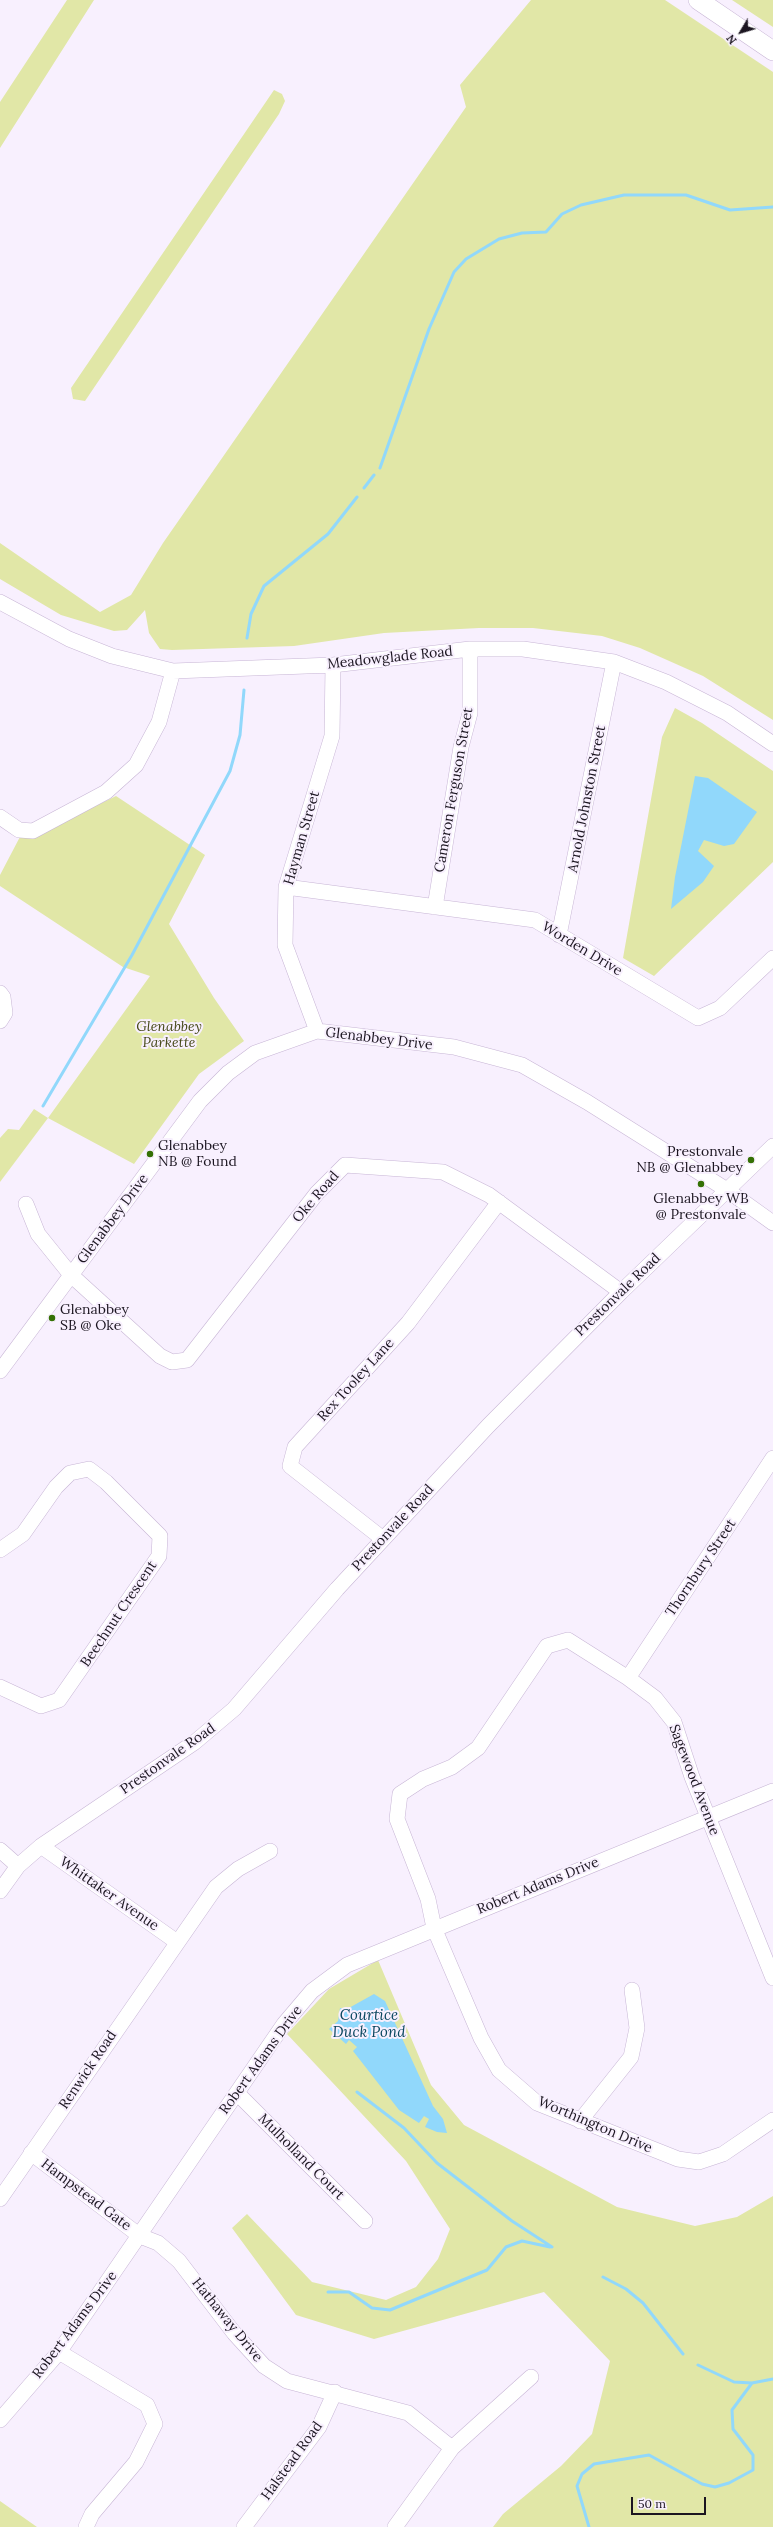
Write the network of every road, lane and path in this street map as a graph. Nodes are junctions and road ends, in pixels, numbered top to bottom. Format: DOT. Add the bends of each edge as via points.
graph roads {
  1 [pos="698,0"];
  2 [pos="773,51"];
  3 [pos="0,602"];
  4 [pos="470,649"];
  5 [pos="614,662"];
  6 [pos="333,665"];
  7 [pos="174,672"];
  8 [pos="773,744"];
  9 [pos="0,817"];
  10 [pos="286,887"];
  11 [pos="435,907"];
  12 [pos="559,935"];
  13 [pos="773,958"];
  14 [pos="0,993"];
  15 [pos="0,1021"];
  16 [pos="317,1031"];
  17 [pos="773,1146"];
  18 [pos="727,1190"];
  19 [pos="499,1202"];
  20 [pos="26,1204"];
  21 [pos="773,1223"];
  22 [pos="72,1275"];
  23 [pos="621,1292"];
  24 [pos="0,1371"];
  25 [pos="773,1458"];
  26 [pos="383,1539"];
  27 [pos="0,1550"];
  28 [pos="628,1678"];
  29 [pos="0,1687"];
  30 [pos="773,1791"];
  31 [pos="708,1817"];
  32 [pos="40,1846"];
  33 [pos="0,1850"];
  34 [pos="270,1851"];
  35 [pos="18,1866"];
  36 [pos="0,1891"];
  37 [pos="434,1928"];
  38 [pos="176,1942"];
  39 [pos="773,1978"];
  40 [pos="632,1990"];
  41 [pos="237,2093"];
  42 [pos="773,2120"];
  43 [pos="580,2121"];
  44 [pos="31,2153"];
  45 [pos="0,2199"];
  46 [pos="365,2221"];
  47 [pos="140,2236"];
  48 [pos="59,2352"];
  49 [pos="531,2377"];
  50 [pos="334,2392"];
  51 [pos="0,2420"];
  52 [pos="452,2448"];
  53 [pos="86,2527"];
  54 [pos="244,2527"];
  55 [pos="395,2527"];
  1 -- 2 [label="main road"];
  3 -- 7 [label="street, Meadowglade Road" via="69,639 112,656"];
  4 -- 5 [label="street, Meadowglade Road" via="523,649"];
  4 -- 6 [label="street, Meadowglade Road"];
  4 -- 11 [label="street, Cameron Ferguson Street" via="470,713 461,747"];
  5 -- 8 [label="street, Meadowglade Road" via="666,682 727,713"];
  5 -- 12 [label="street, Arnold Johnston Street"];
  6 -- 7 [label="street, Meadowglade Road"];
  6 -- 10 [label="street, Hayman Street" via="332,736"];
  7 -- 9 [label="street" via="159,722 136,765 106,792 33,831 19,830"];
  10 -- 11 [label="street, Worden Drive"];
  10 -- 16 [label="street, Hayman Street" via="285,946"];
  11 -- 12 [label="street, Worden Drive" via="535,920"];
  12 -- 13 [label="street, Worden Drive" via="698,1018 720,1008"];
  14 -- 15 [label="street" via="5,1012"];
  16 -- 18 [label="street, Glenabbey Drive" via="454,1047 522,1065 587,1102"];
  16 -- 22 [label="street, Glenabbey Drive" via="255,1053 228,1073 200,1101"];
  17 -- 18 [label="street, Prestonvale Road"];
  18 -- 21 [label="street, Glenabbey Drive"];
  18 -- 23 [label="street, Prestonvale Road"];
  19 -- 22 [label="street, Oke Road" via="443,1172 345,1165 317,1193 187,1360 172,1362 160,1356"];
  19 -- 23 [label="street, Oke Road"];
  19 -- 26 [label="street, Rex Tooley Lane" via="408,1323 295,1447 290,1466"];
  20 -- 22 [label="street, Oke Road" via="38,1234"];
  22 -- 24 [label="street, Glenabbey Drive"];
  23 -- 26 [label="street, Prestonvale Road" via="488,1426"];
  25 -- 28 [label="street, Thornbury Street"];
  26 -- 32 [label="street, Prestonvale Road" via="252,1689 213,1728 179,1754"];
  27 -- 29 [label="street, Beechnut Crescent" via="23,1534 56,1487 70,1473 89,1469 106,1482 160,1536 159,1556 60,1700 41,1706"];
  28 -- 31 [label="street, Sagewood Avenue" via="655,1698 674,1722"];
  28 -- 37 [label="street, Sagewood Avenue" via="568,1640 547,1646 478,1748 452,1767 423,1779 400,1794 397,1819 428,1899"];
  30 -- 31 [label="street, Robert Adams Drive"];
  31 -- 37 [label="street, Robert Adams Drive"];
  31 -- 39 [label="street, Sagewood Avenue"];
  32 -- 35 [label="street, Prestonvale Road"];
  32 -- 38 [label="street, Whittaker Avenue"];
  33 -- 35 [label="street"];
  34 -- 38 [label="street, Renwick Road" via="227,1876"];
  35 -- 36 [label="street, Prestonvale Road"];
  37 -- 41 [label="street, Robert Adams Drive" via="347,1965 312,1991 284,2024"];
  37 -- 43 [label="street, Worthington Drive" via="481,2038 499,2070 538,2103"];
  38 -- 44 [label="street, Renwick Road"];
  40 -- 43 [label="street" via="637,2028 631,2057"];
  41 -- 46 [label="street, Mulholland Court"];
  41 -- 47 [label="street, Robert Adams Drive"];
  42 -- 43 [label="street, Worthington Drive" via="723,2154 699,2162 678,2159"];
  44 -- 45 [label="street, Renwick Road"];
  44 -- 47 [label="street, Hampstead Gate"];
  47 -- 48 [label="street, Robert Adams Drive"];
  47 -- 50 [label="street, Hathaway Drive" via="158,2243 179,2261 234,2333 264,2366 286,2381"];
  48 -- 51 [label="street, Robert Adams Drive"];
  48 -- 53 [label="street" via="147,2405 155,2424 136,2462 92,2514"];
  49 -- 52 [label="street"];
  50 -- 52 [label="street, Hathaway Drive" via="408,2413"];
  50 -- 54 [label="street, Halstead Road" via="319,2427"];
  52 -- 55 [label="street"];
}
